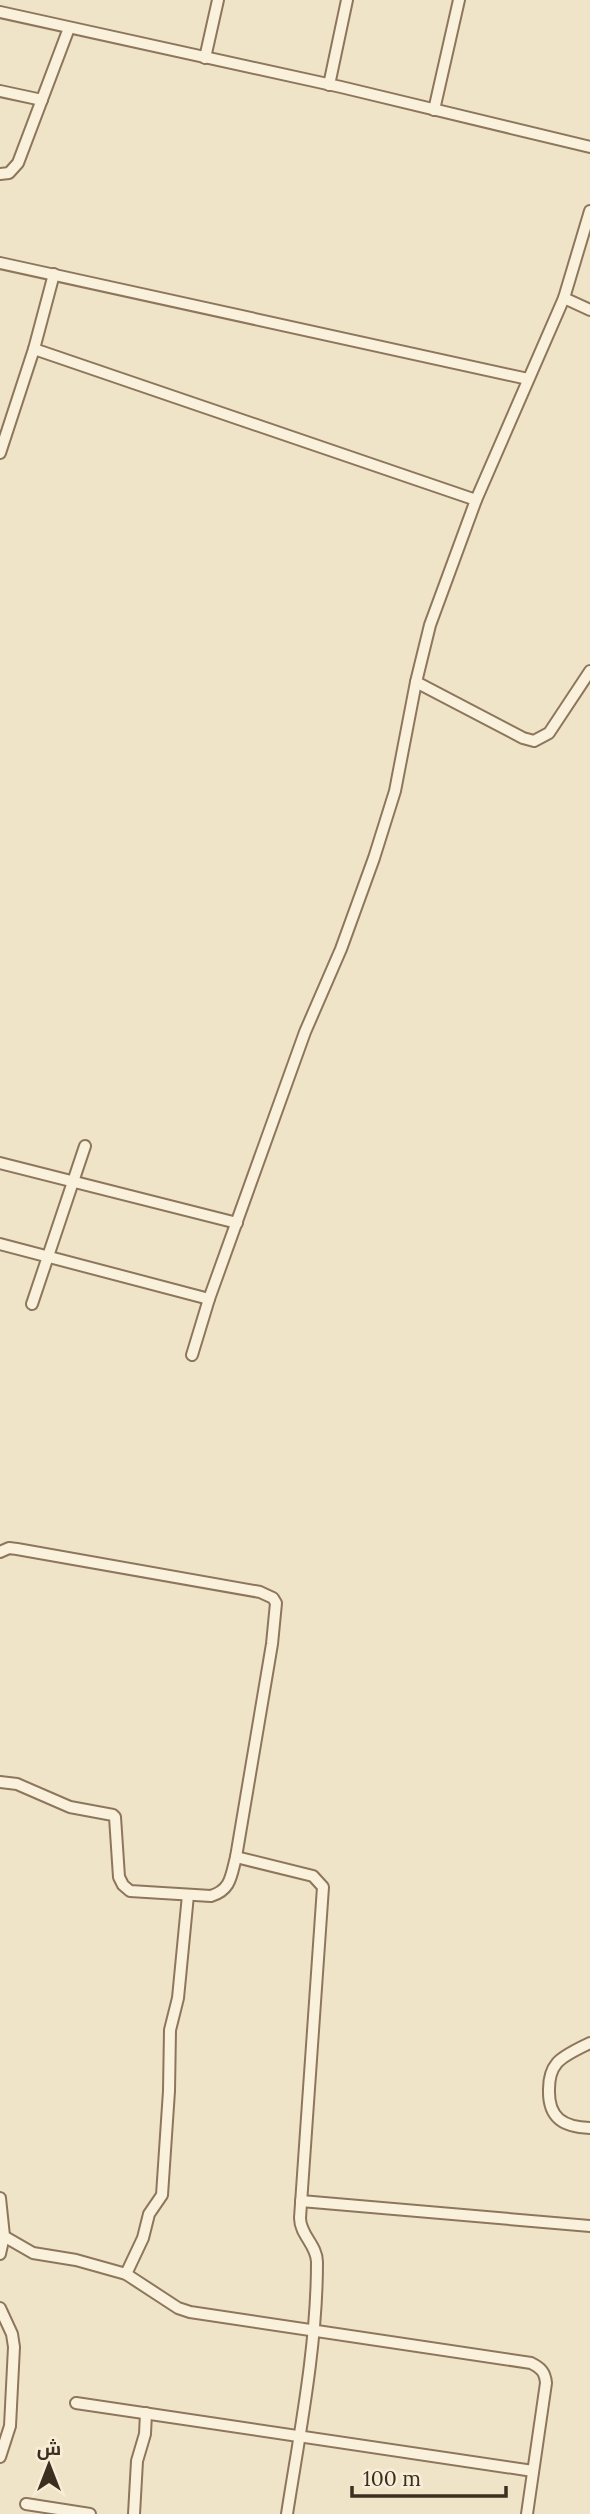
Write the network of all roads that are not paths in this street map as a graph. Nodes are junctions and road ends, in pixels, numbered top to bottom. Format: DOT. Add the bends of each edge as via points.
graph roads {
  1 [pos="218,0"];
  2 [pos="348,0"];
  3 [pos="459,0"];
  4 [pos="0,12"];
  5 [pos="69,28"];
  6 [pos="205,58"];
  7 [pos="329,85"];
  8 [pos="0,91"];
  9 [pos="42,100"];
  10 [pos="434,110"];
  11 [pos="590,148"];
  12 [pos="0,174"];
  13 [pos="590,211"];
  14 [pos="0,263"];
  15 [pos="54,274"];
  16 [pos="564,298"];
  17 [pos="590,310"];
  18 [pos="34,349"];
  19 [pos="528,379"];
  20 [pos="0,453"];
  21 [pos="476,500"];
  22 [pos="590,671"];
  23 [pos="415,682"];
  24 [pos="85,1146"];
  25 [pos="0,1163"];
  26 [pos="73,1182"];
  27 [pos="237,1223"];
  28 [pos="0,1244"];
  29 [pos="48,1256"];
  30 [pos="209,1298"];
  31 [pos="32,1304"];
  32 [pos="192,1355"];
  33 [pos="0,1552"];
  34 [pos="0,1782"];
  35 [pos="236,1857"];
  36 [pos="188,1895"];
  37 [pos="590,2043"];
  38 [pos="590,2128"];
  39 [pos="0,2198"];
  40 [pos="301,2201"];
  41 [pos="590,2226"];
  42 [pos="2,2235"];
  43 [pos="0,2254"];
  44 [pos="126,2274"];
  45 [pos="0,2308"];
  46 [pos="314,2330"];
  47 [pos="5,2397"];
  48 [pos="76,2403"];
  49 [pos="146,2413"];
  50 [pos="299,2436"];
  51 [pos="0,2457"];
  52 [pos="533,2471"];
  53 [pos="26,2504"];
  54 [pos="90,2514"];
  55 [pos="134,2514"];
  56 [pos="287,2514"];
  57 [pos="527,2514"];
  1 -- 6 [label="street"];
  2 -- 7 [label="street"];
  3 -- 10 [label="street"];
  4 -- 5 [label="street"];
  5 -- 6 [label="street"];
  5 -- 9 [label="street"];
  6 -- 7 [label="street"];
  7 -- 10 [label="street"];
  8 -- 9 [label="street"];
  9 -- 12 [label="street" via="14,169"];
  10 -- 11 [label="street"];
  13 -- 16 [label="street"];
  14 -- 15 [label="street"];
  15 -- 18 [label="street"];
  15 -- 19 [label="street"];
  16 -- 17 [label="street"];
  16 -- 19 [label="street"];
  18 -- 20 [label="street"];
  18 -- 21 [label="street"];
  19 -- 21 [label="street"];
  21 -- 23 [label="street" via="430,625"];
  22 -- 23 [label="street" via="549,733 534,741"];
  23 -- 27 [label="street" via="395,791 374,858 304,1032"];
  24 -- 26 [label="street"];
  25 -- 26 [label="street"];
  26 -- 27 [label="street"];
  26 -- 29 [label="street"];
  27 -- 30 [label="street"];
  28 -- 29 [label="street"];
  29 -- 30 [label="street"];
  29 -- 31 [label="street"];
  30 -- 32 [label="street"];
  33 -- 35 [label="street" via="16,1549 273,1598 272,1644"];
  34 -- 36 [label="street" via="17,1784 70,1807 113,1815 122,1885 130,1891"];
  35 -- 36 [label="street" via="229,1886 221,1893"];
  35 -- 40 [label="street" via="313,1876 323,1887"];
  36 -- 44 [label="street" via="178,1998 170,2030 162,2195 149,2214"];
  37 -- 38 [label="street" via="557,2062 549,2081 548,2104 554,2116 574,2127"];
  39 -- 42 [label="street"];
  40 -- 41 [label="street"];
  40 -- 46 [label="street" via="300,2226 317,2259"];
  42 -- 43 [label="street"];
  42 -- 44 [label="street" via="33,2253"];
  44 -- 46 [label="street" via="178,2308"];
  45 -- 47 [label="street" via="14,2347"];
  46 -- 50 [label="street"];
  46 -- 52 [label="street" via="538,2366 546,2383"];
  47 -- 51 [label="street" via="9,2426"];
  48 -- 49 [label="street"];
  49 -- 50 [label="street"];
  49 -- 55 [label="street"];
  50 -- 52 [label="street"];
  50 -- 56 [label="street"];
  52 -- 57 [label="street"];
  53 -- 54 [label="street"];
}
